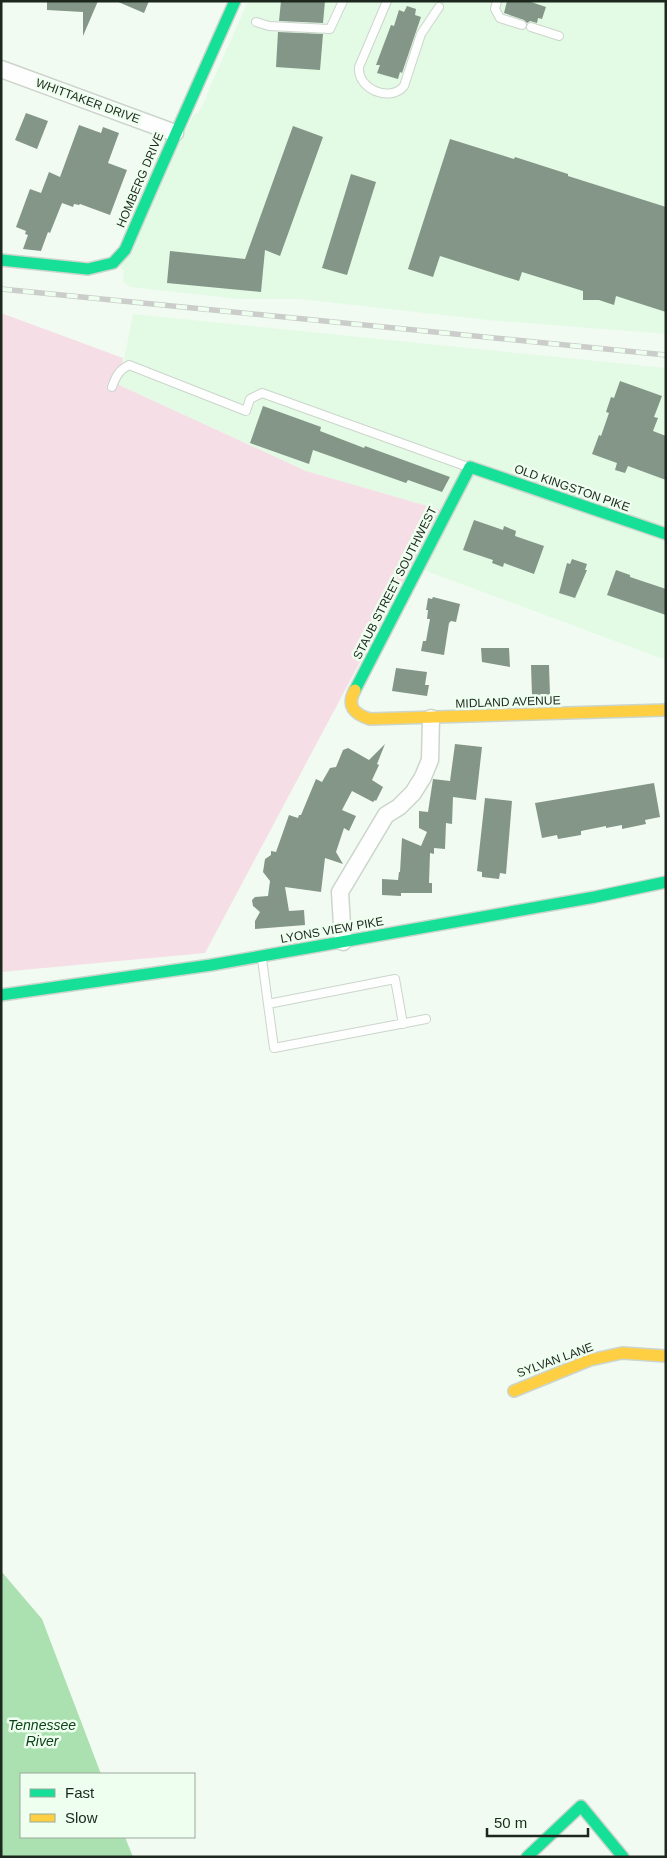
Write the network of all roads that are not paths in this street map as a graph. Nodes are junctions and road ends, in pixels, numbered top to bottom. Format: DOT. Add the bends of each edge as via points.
graph roads {
  1 [pos="235,1"];
  2 [pos="343,1"];
  3 [pos="387,1"];
  4 [pos="497,1"];
  5 [pos="439,7"];
  6 [pos="256,22"];
  7 [pos="522,25"];
  8 [pos="531,27"];
  9 [pos="560,36"];
  10 [pos="1,69"];
  11 [pos="175,133"];
  12 [pos="1,260"];
  13 [pos="112,387"];
  14 [pos="470,467"];
  15 [pos="666,534"];
  16 [pos="666,710"];
  17 [pos="354,711"];
  18 [pos="431,718"];
  19 [pos="666,882"];
  20 [pos="343,942"];
  21 [pos="261,956"];
  22 [pos="1,995"];
  23 [pos="268,1004"];
  24 [pos="426,1019"];
  25 [pos="403,1024"];
  26 [pos="666,1356"];
  27 [pos="514,1390"];
  28 [pos="527,1857"];
  29 [pos="623,1857"];
  1 -- 11 [label="street, HOMBERG DRIVE"];
  2 -- 6 [label="lane" via="330,29 269,26"];
  3 -- 5 [label="lane" via="358,74 365,85 392,94 404,86 421,34"];
  4 -- 7 [label="lane" via="495,9 500,18"];
  8 -- 9 [label="lane"];
  10 -- 11 [label="street, WHITTAKER DRIVE"];
  11 -- 12 [label="street, HOMBERG DRIVE" via="125,250 112,263 88,269"];
  13 -- 14 [label="lane" via="116,376 129,365 246,411 250,399 262,394"];
  14 -- 15 [label="street, OLD KINGSTON PIKE"];
  14 -- 17 [label="street, STAUB STREET SOUTHWEST" via="351,697"];
  16 -- 18 [label="street, MIDLAND AVENUE"];
  17 -- 18 [label="street, MIDLAND AVENUE" via="360,717 370,719"];
  18 -- 20 [label="street" via="430,760 423,778 399,807 386,814 340,892"];
  19 -- 20 [label="street, LYONS VIEW PIKE"];
  20 -- 21 [label="street, LYONS VIEW PIKE"];
  21 -- 22 [label="street, LYONS VIEW PIKE"];
  21 -- 23 [label="lane"];
  23 -- 25 [label="lane" via="395,979"];
  23 -- 25 [label="lane" via="274,1048"];
  24 -- 25 [label="lane"];
  26 -- 27 [label="street, SYLVAN LANE" via="622,1354 590,1360"];
  28 -- 29 [label="street" via="581,1806"];
}
